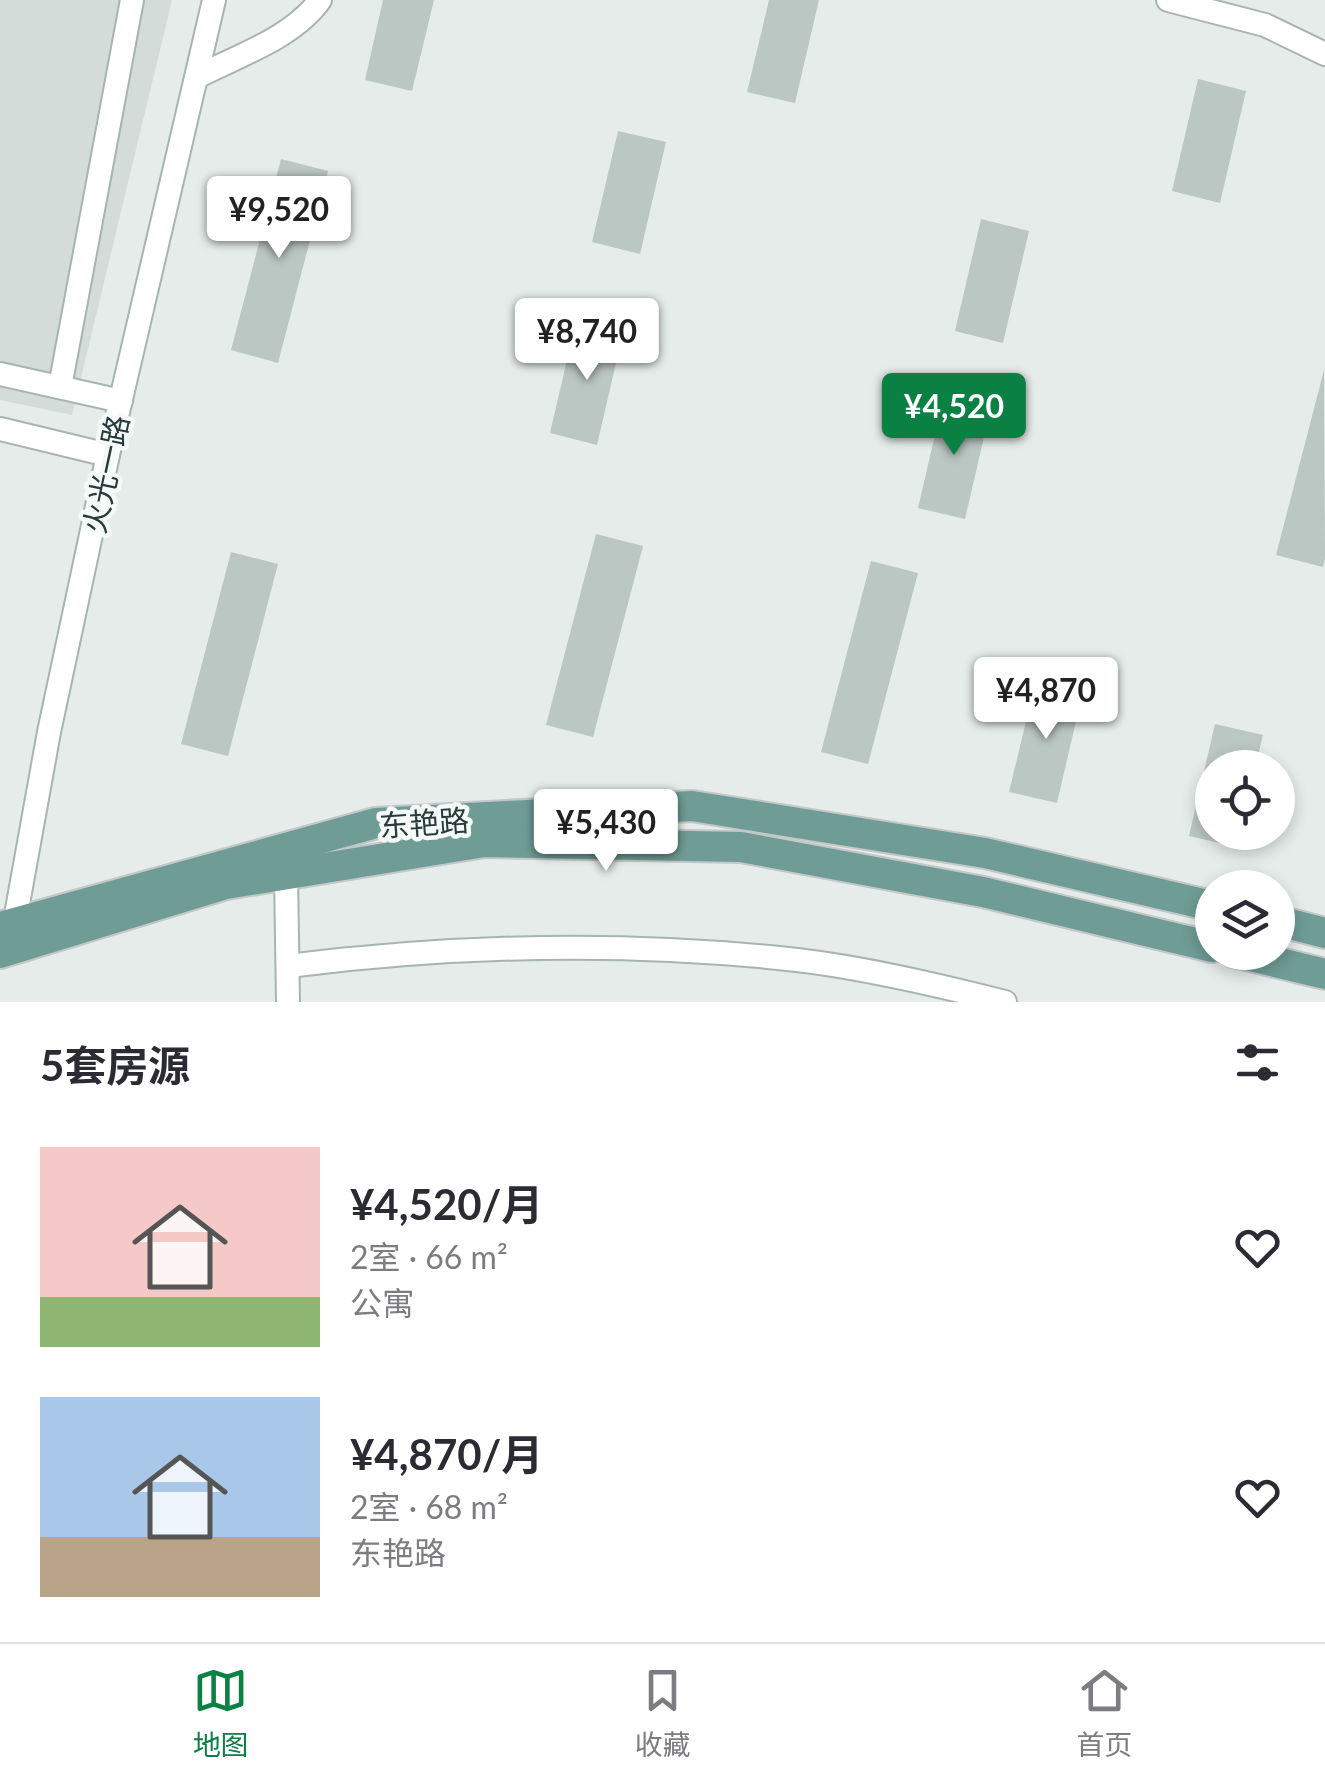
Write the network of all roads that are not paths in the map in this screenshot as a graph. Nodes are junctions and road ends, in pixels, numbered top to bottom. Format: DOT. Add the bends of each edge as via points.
graph roads {
  1 [pos="132,0"];
  2 [pos="214,0"];
  3 [pos="320,0"];
  4 [pos="1168,0"];
  5 [pos="1325,54"];
  6 [pos="196,77"];
  7 [pos="0,374"];
  8 [pos="60,387"];
  9 [pos="120,400"];
  10 [pos="0,430"];
  11 [pos="108,455"];
  12 [pos="286,874"];
  13 [pos="1195,902"];
  14 [pos="1295,926"];
  15 [pos="1325,932"];
  16 [pos="6,938"];
  17 [pos="1195,943"];
  18 [pos="288,966"];
  19 [pos="1295,967"];
  20 [pos="1325,974"];
  21 [pos="288,1002"];
  22 [pos="1005,1002"];
  1 -- 8 [label="street"];
  2 -- 6 [label="street, 火光一路"];
  3 -- 6 [label="street" via="276,37"];
  4 -- 5 [label="street" via="1265,25"];
  6 -- 9 [label="street, 火光一路"];
  7 -- 8 [label="street"];
  8 -- 9 [label="street"];
  9 -- 11 [label="street, 火光一路"];
  10 -- 11 [label="street"];
  11 -- 16 [label="street, 火光一路"];
  12 -- 16 [label="main road, 东艳路"];
  12 -- 17 [label="main road, 东艳路" via="484,842 741,847 983,892"];
  12 -- 18 [label="street"];
  13 -- 16 [label="main road, 东艳路" via="985,853 692,806 376,823"];
  14 -- 15 [label="main road"];
  18 -- 21 [label="street"];
  18 -- 22 [label="street" via="399,952 708,952 800,960"];
  19 -- 20 [label="main road"];
}
